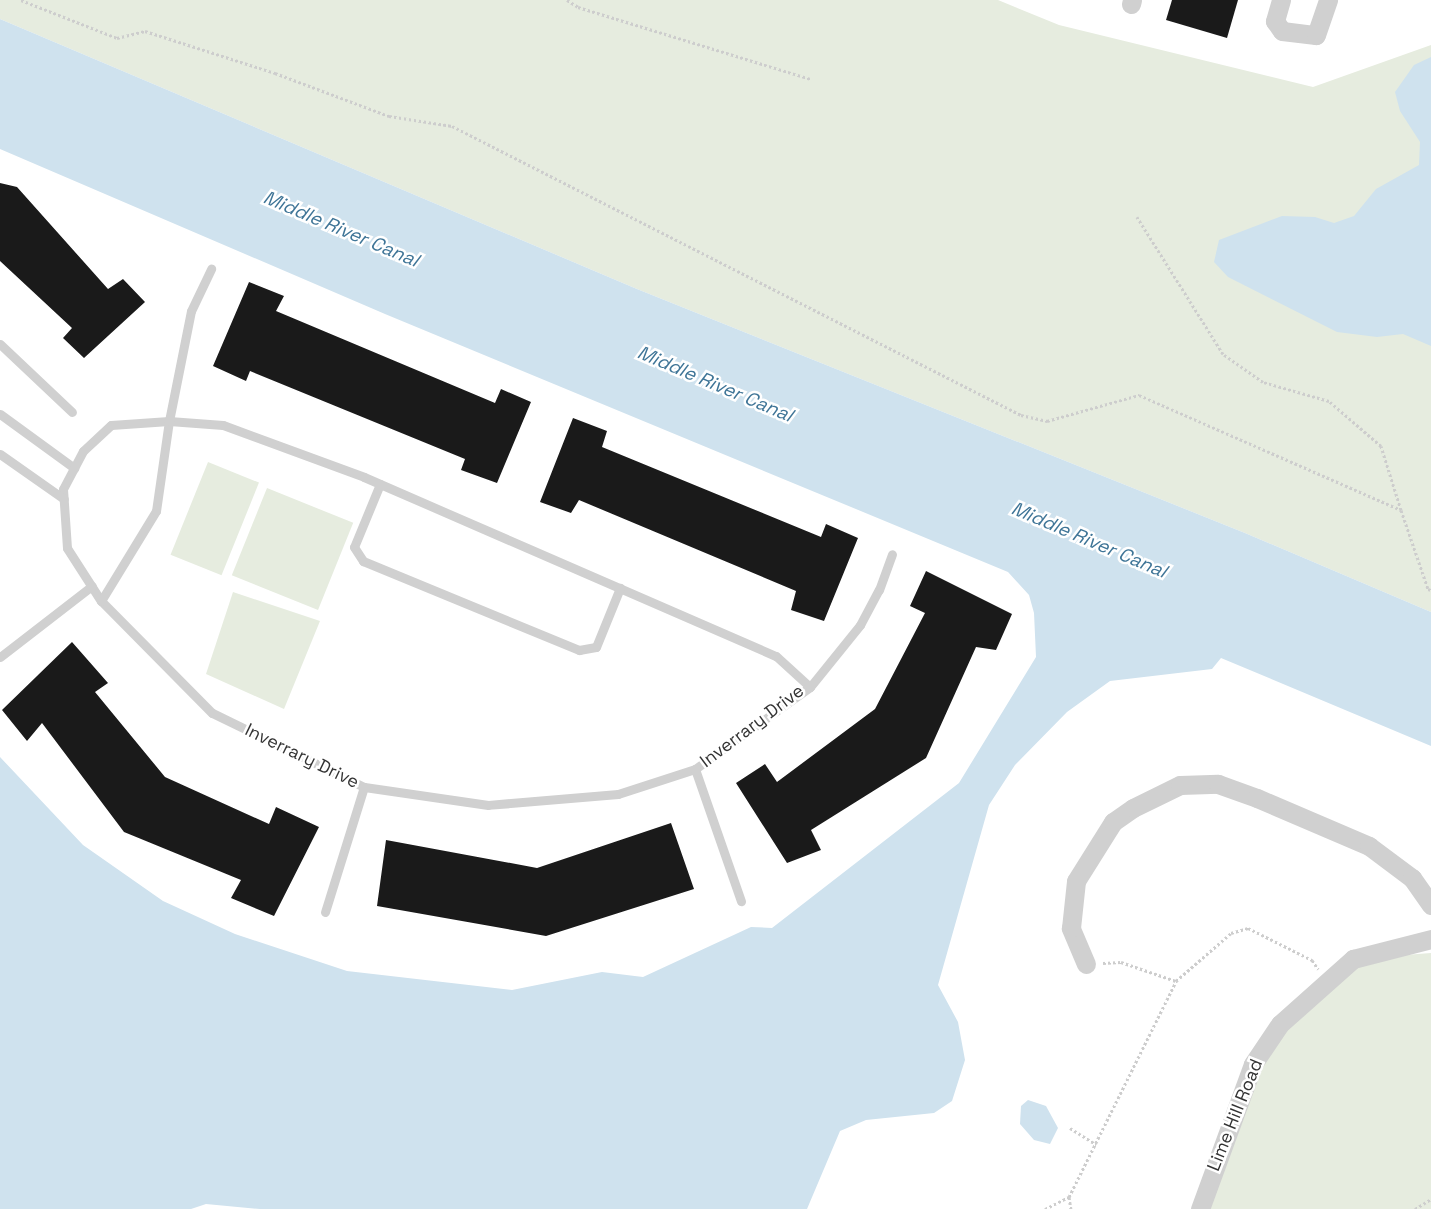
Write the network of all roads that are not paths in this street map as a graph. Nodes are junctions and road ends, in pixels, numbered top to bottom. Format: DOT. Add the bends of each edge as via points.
graph roads {
  1 [pos="1281,0"];
  2 [pos="1328,0"];
  3 [pos="211,269"];
  4 [pos="0,344"];
  5 [pos="72,412"];
  6 [pos="0,414"];
  7 [pos="169,421"];
  8 [pos="0,454"];
  9 [pos="74,468"];
  10 [pos="380,484"];
  11 [pos="64,499"];
  12 [pos="892,554"];
  13 [pos="92,586"];
  14 [pos="620,588"];
  15 [pos="101,601"];
  16 [pos="0,657"];
  17 [pos="810,687"];
  18 [pos="695,769"];
  19 [pos="364,787"];
  20 [pos="741,901"];
  21 [pos="1431,905"];
  22 [pos="325,912"];
  23 [pos="1431,940"];
  24 [pos="1086,964"];
  25 [pos="1200,1209"];
  1 -- 2 [label="street" via="1275,21 1282,31 1316,35"];
  3 -- 7 [label="lane" via="191,311"];
  4 -- 5 [label="lane"];
  6 -- 9 [label="lane"];
  7 -- 9 [label="lane, Inverrary Drive" via="111,425 84,451"];
  7 -- 10 [label="lane, Inverrary Drive" via="222,425"];
  7 -- 15 [label="lane" via="156,511"];
  8 -- 11 [label="lane"];
  9 -- 11 [label="lane, Inverrary Drive" via="63,489"];
  10 -- 14 [label="lane, Inverrary Drive"];
  10 -- 14 [label="lane" via="354,547 363,561 579,650 596,647"];
  11 -- 13 [label="lane, Inverrary Drive" via="67,548"];
  12 -- 17 [label="lane" via="879,590 860,625"];
  13 -- 15 [label="lane, Inverrary Drive"];
  13 -- 16 [label="lane"];
  14 -- 17 [label="lane, Inverrary Drive" via="776,656"];
  15 -- 19 [label="lane, Inverrary Drive" via="212,713"];
  17 -- 18 [label="lane, Inverrary Drive"];
  18 -- 19 [label="lane, Inverrary Drive" via="618,794 488,805"];
  18 -- 20 [label="lane"];
  19 -- 22 [label="lane"];
  21 -- 24 [label="street" via="1412,878 1369,846 1218,784 1180,785 1133,808 1113,822 1076,881 1071,928"];
  23 -- 25 [label="street, Lime Hill Road" via="1353,959 1280,1024 1254,1064"];
}
